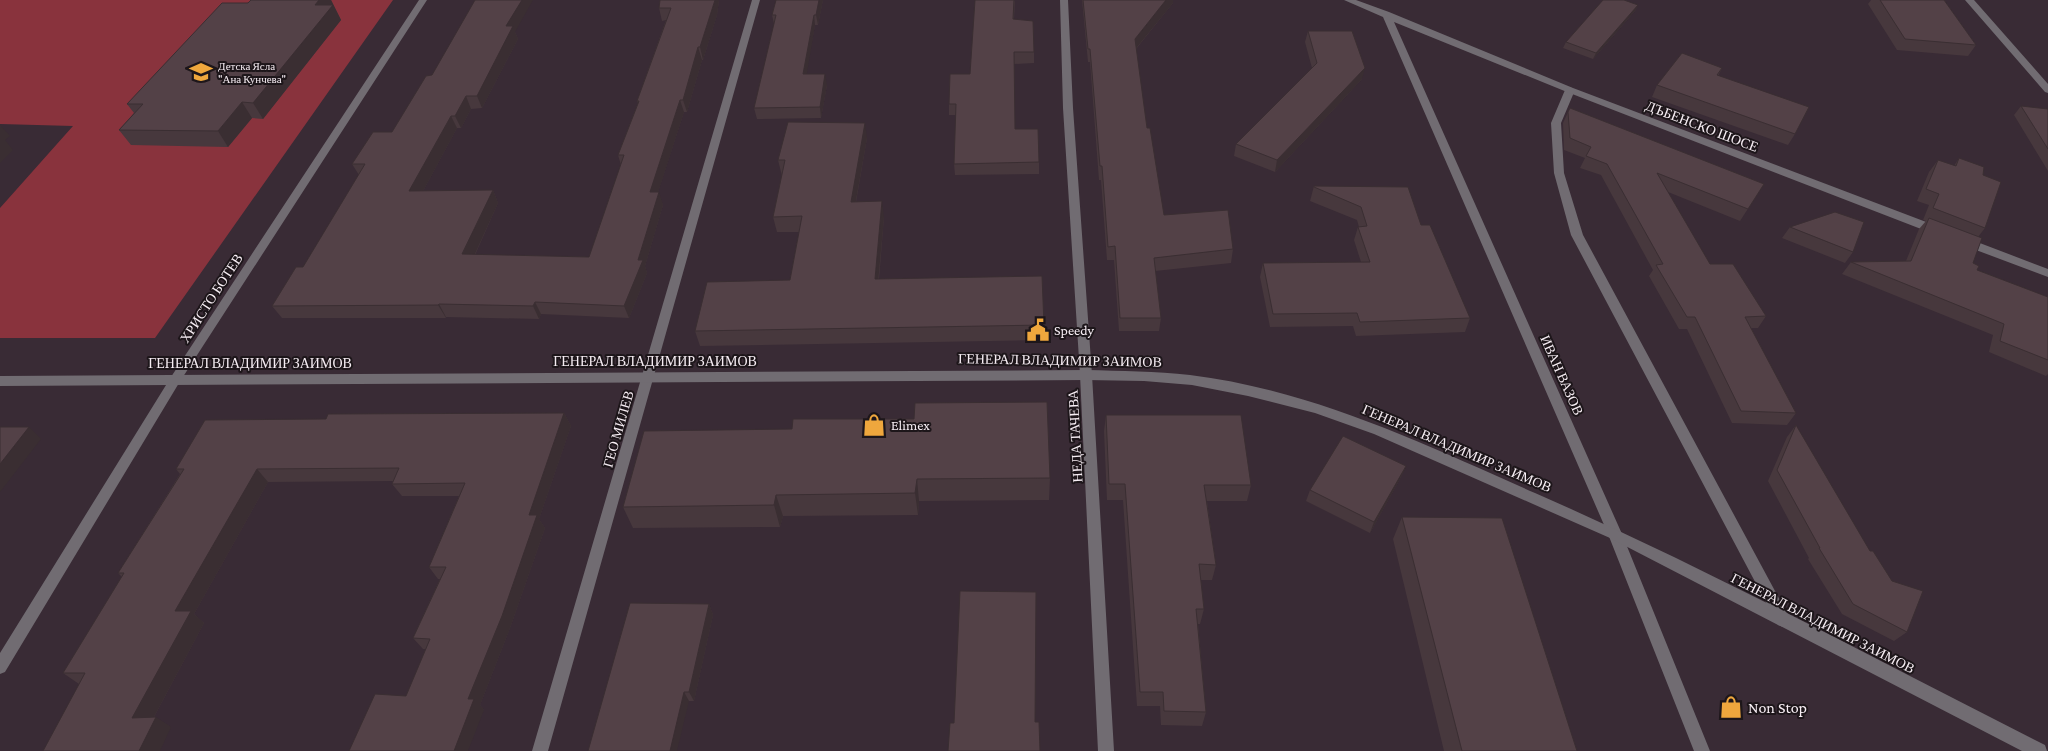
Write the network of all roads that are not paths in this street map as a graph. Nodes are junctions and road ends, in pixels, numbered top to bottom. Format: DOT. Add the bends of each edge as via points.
graph roads {
  1 [pos="423,0"];
  2 [pos="756,0"];
  3 [pos="1064,0"];
  4 [pos="1348,0"];
  5 [pos="1969,0"];
  6 [pos="1386,14"];
  7 [pos="1570,90"];
  8 [pos="2048,90"];
  9 [pos="2048,273"];
  10 [pos="1086,375"];
  11 [pos="649,377"];
  12 [pos="175,380"];
  13 [pos="0,381"];
  14 [pos="1615,534"];
  15 [pos="1783,620"];
  16 [pos="0,667"];
  17 [pos="540,751"];
  18 [pos="1106,751"];
  19 [pos="1702,751"];
  20 [pos="2038,751"];
  1 -- 12 [label="street, ХРИСТО БОТЕВ"];
  2 -- 11 [label="street, ГЕО МИЛЕВ"];
  3 -- 10 [label="street, НЕДА ТАЧЕВА"];
  4 -- 6 [label="street, ДЪБЕНСКО ШОСЕ"];
  5 -- 8 [label="street"];
  6 -- 7 [label="street, ДЪБЕНСКО ШОСЕ"];
  6 -- 14 [label="street, ИВАН ВАЗОВ"];
  7 -- 9 [label="street, ДЪБЕНСКО ШОСЕ"];
  7 -- 15 [label="street" via="1556,123 1559,173 1577,235"];
  10 -- 11 [label="street, ГЕНЕРАЛ ВЛАДИМИР ЗАИМОВ"];
  10 -- 14 [label="street, ГЕНЕРАЛ ВЛАДИМИР ЗАИМОВ" via="1192,380 1317,408 1379,430"];
  10 -- 18 [label="street, НЕДА ТАЧЕВА"];
  11 -- 12 [label="street, ГЕНЕРАЛ ВЛАДИМИР ЗАИМОВ"];
  11 -- 17 [label="street, ГЕО МИЛЕВ"];
  12 -- 13 [label="street, ГЕНЕРАЛ ВЛАДИМИР ЗАИМОВ"];
  12 -- 16 [label="street, ХРИСТО БОТЕВ"];
  14 -- 15 [label="street, ГЕНЕРАЛ ВЛАДИМИР ЗАИМОВ"];
  14 -- 19 [label="street, ИВАН ВАЗОВ"];
  15 -- 20 [label="street, ГЕНЕРАЛ ВЛАДИМИР ЗАИМОВ"];
}
